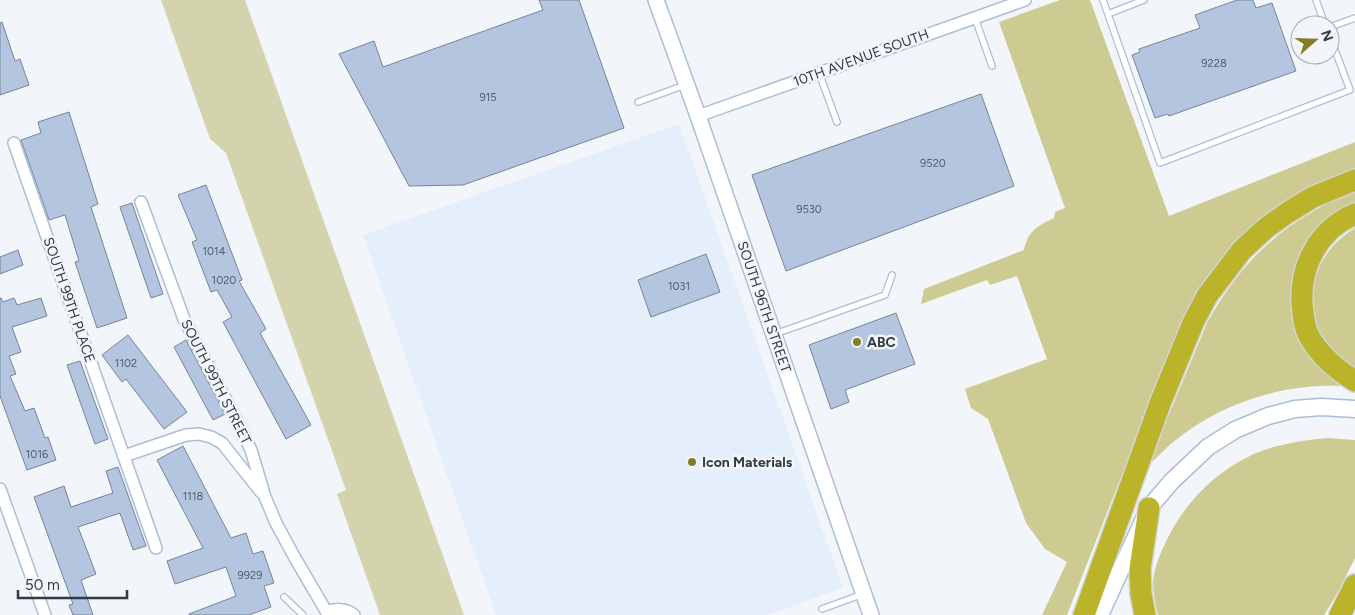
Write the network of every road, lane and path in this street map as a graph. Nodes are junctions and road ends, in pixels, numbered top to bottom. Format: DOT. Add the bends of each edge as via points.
graph roads {
  1 [pos="656,0"];
  2 [pos="1025,0"];
  3 [pos="1103,0"];
  4 [pos="1144,0"];
  5 [pos="1316,0"];
  6 [pos="1108,14"];
  7 [pos="1321,15"];
  8 [pos="975,18"];
  9 [pos="1355,18"];
  10 [pos="1340,23"];
  11 [pos="1340,61"];
  12 [pos="992,66"];
  13 [pos="819,73"];
  14 [pos="687,85"];
  15 [pos="1353,90"];
  16 [pos="638,102"];
  17 [pos="698,116"];
  18 [pos="836,122"];
  19 [pos="14,143"];
  20 [pos="1355,180"];
  21 [pos="141,202"];
  22 [pos="1355,214"];
  23 [pos="892,275"];
  24 [pos="773,334"];
  25 [pos="1355,381"];
  26 [pos="1355,409"];
  27 [pos="124,456"];
  28 [pos="0,489"];
  29 [pos="265,497"];
  30 [pos="1150,508"];
  31 [pos="156,548"];
  32 [pos="863,594"];
  33 [pos="284,597"];
  34 [pos="1348,599"];
  35 [pos="822,609"];
  36 [pos="322,613"];
  37 [pos="45,615"];
  38 [pos="303,615"];
  39 [pos="354,615"];
  40 [pos="871,615"];
  41 [pos="1084,615"];
  42 [pos="1100,615"];
  43 [pos="1145,615"];
  44 [pos="1335,615"];
  1 -- 14 [label="street, SOUTH 96TH STREET"];
  2 -- 8 [label="street, 10TH AVENUE SOUTH" via="997,7"];
  3 -- 6 [label="lane"];
  4 -- 6 [label="lane"];
  5 -- 7 [label="lane"];
  6 -- 15 [label="lane" via="1160,163"];
  8 -- 12 [label="lane"];
  8 -- 13 [label="street, 10TH AVENUE SOUTH"];
  9 -- 10 [label="lane"];
  11 -- 15 [label="lane"];
  13 -- 17 [label="street, 10TH AVENUE SOUTH"];
  13 -- 18 [label="lane"];
  14 -- 16 [label="lane"];
  14 -- 17 [label="street, SOUTH 96TH STREET"];
  17 -- 24 [label="street, SOUTH 96TH STREET"];
  19 -- 27 [label="street, SOUTH 99TH PLACE"];
  20 -- 41 [label="highway" via="1313,197 1266,228 1242,250 1207,296 1161,401"];
  21 -- 29 [label="street, SOUTH 99TH STREET" via="184,319 251,450"];
  22 -- 25 [label="highway" via="1334,226 1313,251 1305,269 1302,313 1308,334 1320,353"];
  23 -- 24 [label="lane" via="886,295"];
  24 -- 32 [label="street, SOUTH 96TH STREET"];
  26 -- 30 [label="main road" via="1321,407 1295,410 1268,416 1235,430 1179,473"];
  27 -- 29 [label="street" via="186,435 211,437 222,443"];
  27 -- 31 [label="street, SOUTH 99TH PLACE"];
  28 -- 37 [label="street"];
  29 -- 36 [label="street, SOUTH 99TH STREET"];
  30 -- 42 [label="main road"];
  30 -- 43 [label="highway" via="1140,569"];
  32 -- 35 [label="lane"];
  32 -- 40 [label="street, SOUTH 96TH STREET"];
  33 -- 38 [label="lane"];
  34 -- 44 [label="highway"];
  36 -- 39 [label="street, SOUTH 99TH STREET" via="340,609"];
}
